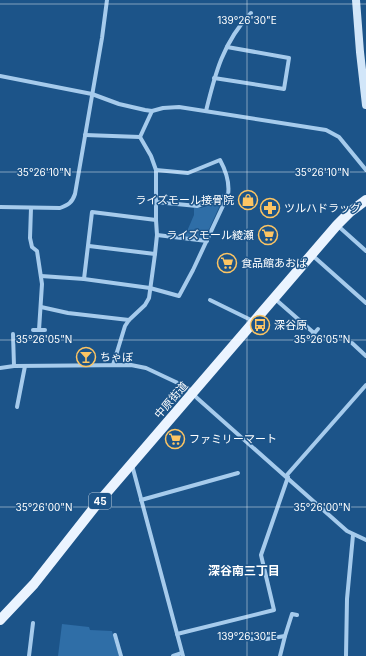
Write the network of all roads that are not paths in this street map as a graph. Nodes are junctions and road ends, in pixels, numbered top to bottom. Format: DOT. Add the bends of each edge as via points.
graph roads {
  1 [pos="107,0"];
  2 [pos="356,0"];
  3 [pos="251,13"];
  4 [pos="227,47"];
  5 [pos="0,76"];
  6 [pos="214,78"];
  7 [pos="92,94"];
  8 [pos="366,105"];
  9 [pos="152,111"];
  10 [pos="206,111"];
  11 [pos="85,135"];
  12 [pos="140,137"];
  13 [pos="156,170"];
  14 [pos="366,170"];
  15 [pos="228,195"];
  16 [pos="366,200"];
  17 [pos="156,202"];
  18 [pos="0,207"];
  19 [pos="31,208"];
  20 [pos="156,220"];
  21 [pos="337,225"];
  22 [pos="157,236"];
  23 [pos="207,241"];
  24 [pos="89,246"];
  25 [pos="366,251"];
  26 [pos="155,254"];
  27 [pos="312,255"];
  28 [pos="41,276"];
  29 [pos="84,279"];
  30 [pos="150,288"];
  31 [pos="274,298"];
  32 [pos="210,300"];
  33 [pos="366,303"];
  34 [pos="41,307"];
  35 [pos="130,320"];
  36 [pos="254,322"];
  37 [pos="318,329"];
  38 [pos="33,330"];
  39 [pos="40,330"];
  40 [pos="45,330"];
  41 [pos="314,333"];
  42 [pos="13,334"];
  43 [pos="310,338"];
  44 [pos="352,343"];
  45 [pos="366,356"];
  46 [pos="14,366"];
  47 [pos="25,366"];
  48 [pos="113,366"];
  49 [pos="0,368"];
  50 [pos="366,385"];
  51 [pos="193,392"];
  52 [pos="17,407"];
  53 [pos="132,464"];
  54 [pos="238,473"];
  55 [pos="287,477"];
  56 [pos="141,500"];
  57 [pos="353,535"];
  58 [pos="366,540"];
  59 [pos="286,612"];
  60 [pos="292,614"];
  61 [pos="297,615"];
  62 [pos="0,620"];
  63 [pos="34,623"];
  64 [pos="177,634"];
  65 [pos="115,635"];
  66 [pos="284,636"];
  67 [pos="241,639"];
  68 [pos="182,655"];
  69 [pos="29,656"];
  70 [pos="121,656"];
  71 [pos="173,656"];
  72 [pos="280,656"];
  73 [pos="346,656"];
  1 -- 7 [label="street"];
  2 -- 8 [label="street"];
  3 -- 4 [label="street"];
  4 -- 6 [label="street"];
  4 -- 6 [label="street" via="289,58 284,90"];
  5 -- 7 [label="street"];
  6 -- 10 [label="street"];
  7 -- 9 [label="street" via="119,104"];
  7 -- 11 [label="street"];
  9 -- 10 [label="street" via="179,107"];
  9 -- 12 [label="street"];
  10 -- 14 [label="street" via="326,130 339,136"];
  11 -- 12 [label="street"];
  11 -- 19 [label="street" via="73,201 60,208"];
  12 -- 13 [label="street"];
  13 -- 15 [label="street" via="188,172 220,160 227,173"];
  13 -- 17 [label="street"];
  15 -- 17 [label="street" via="197,206"];
  15 -- 23 [label="street"];
  16 -- 21 [label="main road, 中原街道 / 45"];
  17 -- 20 [label="street"];
  18 -- 19 [label="street"];
  19 -- 28 [label="street" via="30,238 32,247 37,251"];
  20 -- 22 [label="street"];
  20 -- 24 [label="street" via="92,212"];
  21 -- 25 [label="street"];
  21 -- 27 [label="main road, 中原街道 / 45"];
  22 -- 23 [label="street"];
  22 -- 26 [label="street"];
  23 -- 30 [label="street" via="178,296"];
  24 -- 26 [label="street"];
  24 -- 29 [label="street"];
  26 -- 30 [label="street"];
  27 -- 31 [label="main road, 中原街道 / 45"];
  27 -- 33 [label="street"];
  28 -- 29 [label="street"];
  28 -- 34 [label="street"];
  29 -- 30 [label="street"];
  30 -- 35 [label="street" via="149,298"];
  31 -- 36 [label="main road, 中原街道 / 45"];
  31 -- 41 [label="street"];
  32 -- 36 [label="street"];
  34 -- 35 [label="street" via="68,313"];
  34 -- 39 [label="street"];
  35 -- 48 [label="street" via="125,326"];
  36 -- 51 [label="main road, 中原街道 / 45"];
  37 -- 41 [label="street"];
  38 -- 39 [label="street"];
  39 -- 40 [label="street"];
  41 -- 43 [label="street"];
  42 -- 46 [label="street"];
  44 -- 45 [label="street"];
  46 -- 47 [label="street"];
  46 -- 49 [label="street"];
  47 -- 48 [label="street"];
  47 -- 52 [label="street"];
  48 -- 51 [label="street" via="146,368"];
  50 -- 55 [label="street"];
  51 -- 53 [label="main road, 中原街道 / 45"];
  51 -- 55 [label="street"];
  53 -- 56 [label="street"];
  53 -- 62 [label="main road, 中原街道 / 45" via="34,584"];
  54 -- 56 [label="street"];
  55 -- 57 [label="street"];
  55 -- 64 [label="street" via="261,555 274,610"];
  56 -- 64 [label="street"];
  57 -- 58 [label="street"];
  57 -- 73 [label="street" via="346,599"];
  59 -- 60 [label="street"];
  60 -- 61 [label="street"];
  60 -- 66 [label="street"];
  63 -- 69 [label="street"];
  64 -- 68 [label="street"];
  65 -- 70 [label="street"];
  66 -- 67 [label="street"];
  66 -- 72 [label="street"];
  68 -- 71 [label="street"];
}
